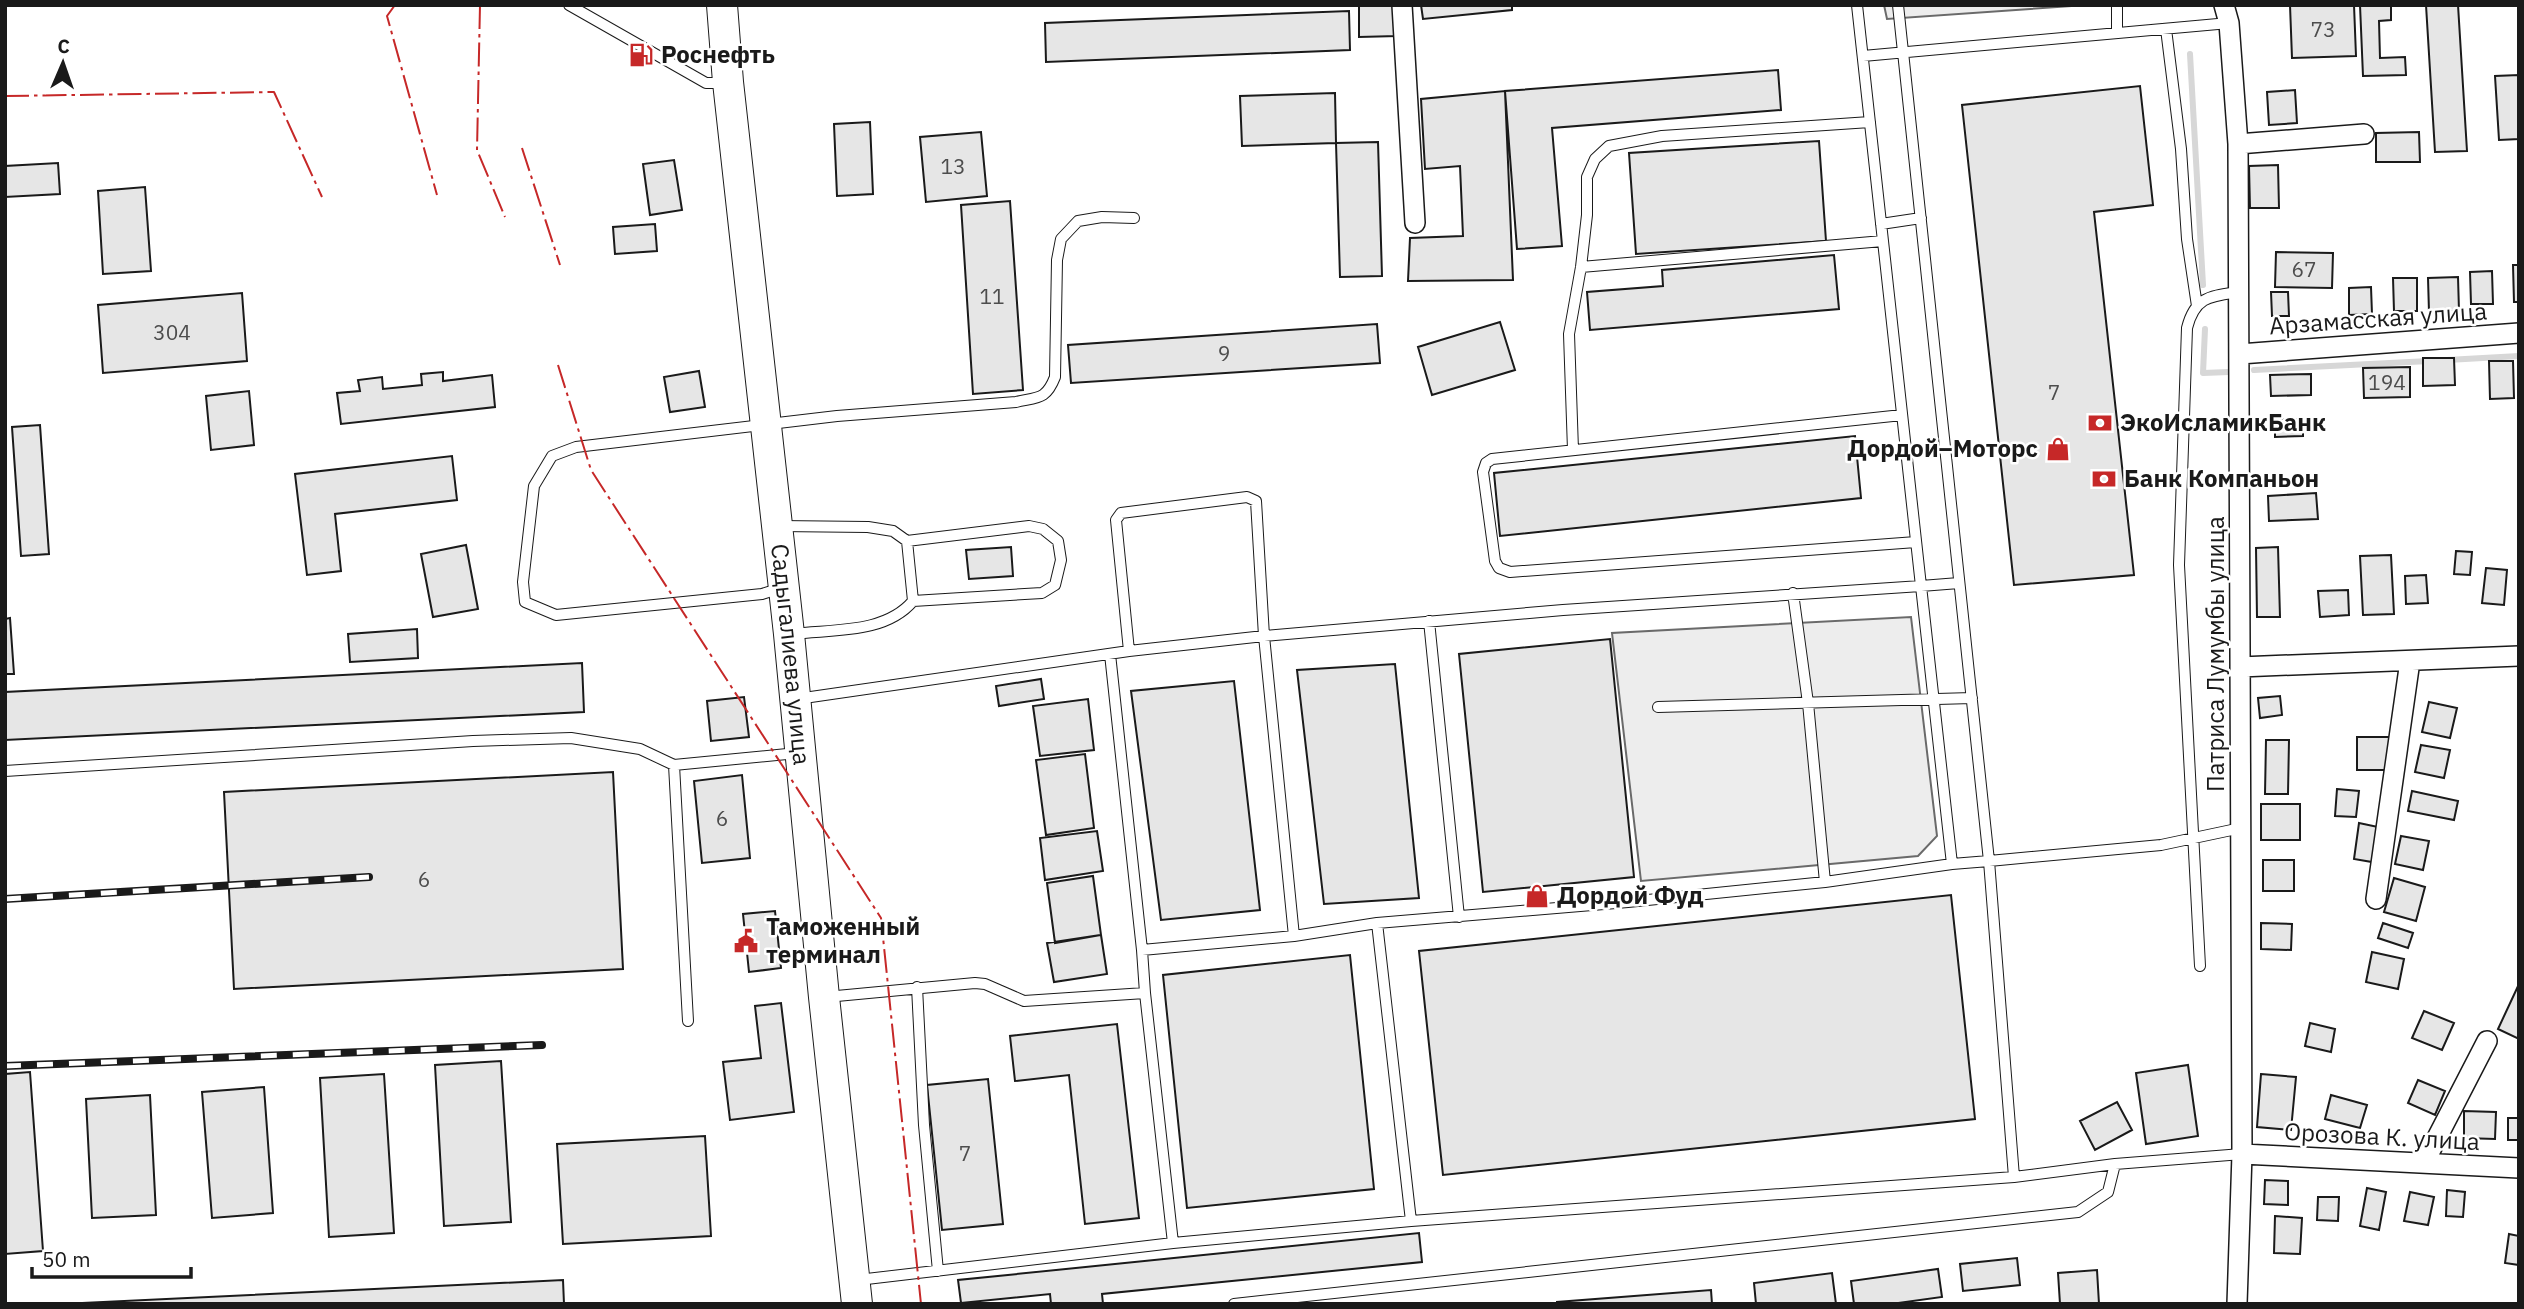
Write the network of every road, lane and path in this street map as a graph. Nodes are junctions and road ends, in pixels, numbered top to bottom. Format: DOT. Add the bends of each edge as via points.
graph roads {
  1 [pos="569,5"];
  2 [pos="722,5"];
  3 [pos="1402,5"];
  4 [pos="1857,5"];
  5 [pos="1898,5"];
  6 [pos="2117,5"];
  7 [pos="2226,14"];
  8 [pos="2166,29"];
  9 [pos="2118,33"];
  10 [pos="1903,52"];
  11 [pos="1863,56"];
  12 [pos="728,82"];
  13 [pos="1870,122"];
  14 [pos="2364,134"];
  15 [pos="2238,144"];
  16 [pos="1134,218"];
  17 [pos="1921,218"];
  18 [pos="1415,223"];
  19 [pos="1881,224"];
  20 [pos="1883,241"];
  21 [pos="1581,267"];
  22 [pos="2239,292"];
  23 [pos="2197,306"];
  24 [pos="2519,333"];
  25 [pos="2240,354"];
  26 [pos="1902,415"];
  27 [pos="764,425"];
  28 [pos="1573,450"];
  29 [pos="776,526"];
  30 [pos="907,541"];
  31 [pos="1916,542"];
  32 [pos="1959,583"];
  33 [pos="1921,586"];
  34 [pos="783,587"];
  35 [pos="1794,593"];
  36 [pos="913,601"];
  37 [pos="1429,621"];
  38 [pos="789,634"];
  39 [pos="1264,636"];
  40 [pos="1129,651"];
  41 [pos="1110,654"];
  42 [pos="2519,656"];
  43 [pos="2410,661"];
  44 [pos="2240,667"];
  45 [pos="1972,698"];
  46 [pos="795,699"];
  47 [pos="1932,701"];
  48 [pos="1808,703"];
  49 [pos="1658,707"];
  50 [pos="801,752"];
  51 [pos="674,765"];
  52 [pos="5,771"];
  53 [pos="2241,828"];
  54 [pos="2194,839"];
  55 [pos="1989,861"];
  56 [pos="1952,864"];
  57 [pos="1825,882"];
  58 [pos="2376,899"];
  59 [pos="1459,917"];
  60 [pos="1377,923"];
  61 [pos="1294,936"];
  62 [pos="1142,950"];
  63 [pos="2200,966"];
  64 [pos="917,987"];
  65 [pos="1145,993"];
  66 [pos="824,997"];
  67 [pos="688,1021"];
  68 [pos="2487,1041"];
  69 [pos="2242,1154"];
  70 [pos="2424,1163"];
  71 [pos="2115,1164"];
  72 [pos="2519,1168"];
  73 [pos="2014,1177"];
  74 [pos="1410,1221"];
  75 [pos="1173,1243"];
  76 [pos="938,1271"];
  77 [pos="856,1292"];
  78 [pos="1258,1303"];
  79 [pos="1234,1304"];
  80 [pos="2237,1304"];
  1 -- 12 [label="lane" via="706,83"];
  2 -- 12 [label="main road, Садыгалиева улица"];
  3 -- 18 [label="street"];
  4 -- 11 [label="lane"];
  5 -- 10 [label="lane"];
  6 -- 9 [label="lane"];
  7 -- 8 [label="lane"];
  7 -- 15 [label="street, Патриса Лумумбы улица"];
  8 -- 9 [label="lane"];
  8 -- 23 [label="lane"];
  9 -- 10 [label="lane"];
  10 -- 11 [label="lane"];
  10 -- 17 [label="lane"];
  11 -- 13 [label="lane"];
  12 -- 27 [label="main road, Садыгалиева улица"];
  13 -- 19 [label="lane"];
  13 -- 21 [label="lane" via="1661,136 1609,146 1595,159 1587,177"];
  14 -- 15 [label="street"];
  15 -- 22 [label="street, Патриса Лумумбы улица"];
  16 -- 27 [label="lane" via="1078,221 1061,239 1055,377 1042,397"];
  17 -- 19 [label="lane"];
  17 -- 32 [label="lane"];
  19 -- 20 [label="lane"];
  20 -- 21 [label="lane"];
  20 -- 26 [label="lane"];
  21 -- 28 [label="lane" via="1569,334"];
  22 -- 23 [label="lane" via="2210,296"];
  22 -- 25 [label="street, Патриса Лумумбы улица"];
  23 -- 54 [label="lane" via="2187,328 2179,565"];
  24 -- 25 [label="street, Арзамасская улица"];
  25 -- 44 [label="street, Патриса Лумумбы улица"];
  26 -- 28 [label="lane"];
  26 -- 31 [label="lane"];
  27 -- 29 [label="main road, Садыгалиева улица"];
  27 -- 34 [label="lane" via="576,447 552,456 534,486 523,582 525,602 556,615 762,594"];
  28 -- 31 [label="lane" via="1492,458 1486,463 1483,472 1494,561 1499,568 1510,572"];
  29 -- 30 [label="lane" via="868,527 893,531"];
  29 -- 34 [label="main road, Садыгалиева улица"];
  30 -- 36 [label="lane"];
  30 -- 36 [label="lane" via="1029,526 1043,529 1058,541 1061,560 1055,584 1042,593"];
  31 -- 33 [label="lane"];
  32 -- 33 [label="lane"];
  32 -- 45 [label="lane"];
  33 -- 35 [label="lane"];
  33 -- 47 [label="lane"];
  34 -- 38 [label="main road, Садыгалиева улица"];
  35 -- 37 [label="lane"];
  35 -- 48 [label="lane"];
  36 -- 38 [label="lane" via="904,612 881,624"];
  37 -- 39 [label="lane"];
  37 -- 59 [label="lane"];
  38 -- 46 [label="main road, Садыгалиева улица"];
  39 -- 40 [label="lane"];
  39 -- 40 [label="lane" via="1256,501 1247,497 1121,513 1116,520"];
  39 -- 61 [label="lane"];
  40 -- 41 [label="lane"];
  41 -- 46 [label="lane"];
  41 -- 62 [label="lane"];
  42 -- 43 [label="street"];
  43 -- 44 [label="street"];
  43 -- 58 [label="street"];
  44 -- 53 [label="street, Патриса Лумумбы улица"];
  45 -- 47 [label="lane"];
  45 -- 55 [label="lane"];
  46 -- 50 [label="main road, Садыгалиева улица"];
  47 -- 48 [label="lane"];
  47 -- 56 [label="lane"];
  48 -- 49 [label="lane"];
  48 -- 57 [label="lane"];
  50 -- 51 [label="lane"];
  50 -- 66 [label="main road, Садыгалиева улица"];
  51 -- 52 [label="lane" via="640,749 571,738"];
  51 -- 67 [label="lane"];
  53 -- 54 [label="lane"];
  53 -- 69 [label="street, Патриса Лумумбы улица"];
  54 -- 55 [label="lane"];
  54 -- 63 [label="lane"];
  55 -- 56 [label="lane"];
  55 -- 73 [label="lane"];
  56 -- 57 [label="lane"];
  57 -- 59 [label="lane"];
  59 -- 60 [label="lane"];
  60 -- 61 [label="lane"];
  60 -- 74 [label="lane"];
  61 -- 62 [label="lane"];
  62 -- 65 [label="lane"];
  64 -- 65 [label="lane" via="985,984 1024,1001"];
  64 -- 66 [label="lane"];
  64 -- 76 [label="lane"];
  65 -- 75 [label="lane"];
  66 -- 77 [label="main road, Садыгалиева улица"];
  68 -- 70 [label="street"];
  69 -- 70 [label="street, Орозова К. улица"];
  69 -- 71 [label="lane"];
  69 -- 80 [label="street, Патриса Лумумбы улица"];
  70 -- 72 [label="street, Орозова К. улица"];
  71 -- 73 [label="lane"];
  71 -- 78 [label="lane" via="2108,1192 2078,1212"];
  73 -- 74 [label="lane"];
  74 -- 75 [label="lane"];
  75 -- 76 [label="lane"];
  76 -- 77 [label="lane"];
  78 -- 79 [label="lane"];
}
